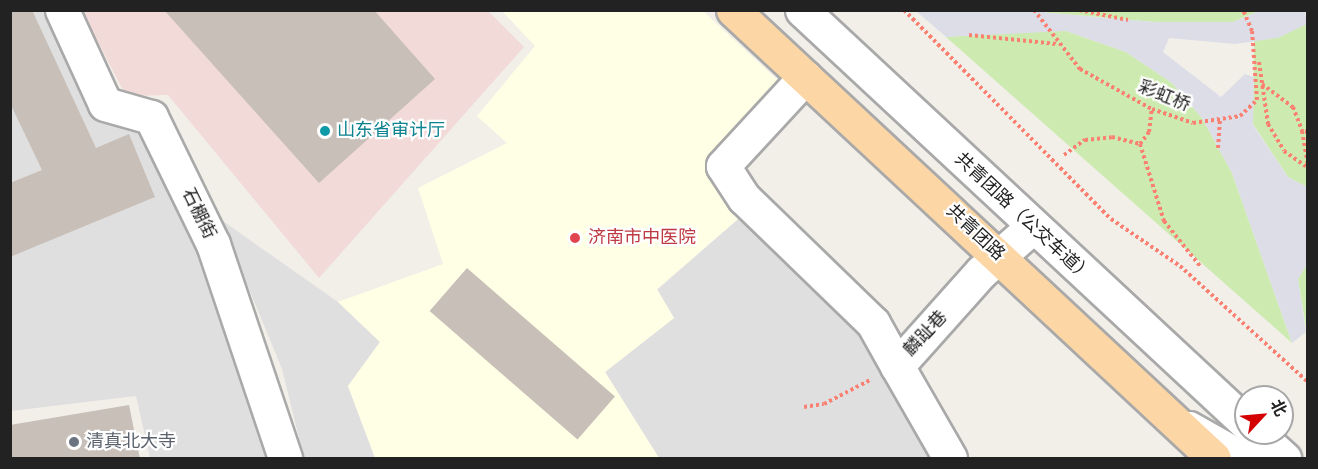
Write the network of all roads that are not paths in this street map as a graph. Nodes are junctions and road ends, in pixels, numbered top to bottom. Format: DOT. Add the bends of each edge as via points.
graph roads {
  1 [pos="62,10"];
  2 [pos="733,10"];
  3 [pos="802,10"];
  4 [pos="805,77"];
  5 [pos="1031,228"];
  6 [pos="999,256"];
  7 [pos="897,366"];
  8 [pos="1234,412"];
  9 [pos="1170,417"];
  10 [pos="1269,445"];
  11 [pos="285,459"];
  12 [pos="950,459"];
  13 [pos="1214,459"];
  14 [pos="1242,459"];
  15 [pos="1284,459"];
  1 -- 11 [label="street, 石棚街" via="105,104 151,117 213,244 262,378"];
  2 -- 4 [label="main road, 共青团路"];
  3 -- 5 [label="street, 共青团路（公交车道）"];
  4 -- 6 [label="main road, 共青团路"];
  4 -- 7 [label="street" via="723,166 744,198 873,323"];
  5 -- 6 [label="street, 麟趾巷"];
  5 -- 8 [label="street, 共青团路（公交车道）"];
  6 -- 7 [label="street, 麟趾巷"];
  6 -- 9 [label="main road, 共青团路"];
  7 -- 12 [label="street, 麟趾巷"];
  9 -- 13 [label="main road, 共青团路"];
  9 -- 14 [label="street"];
  10 -- 15 [label="street"];
}
